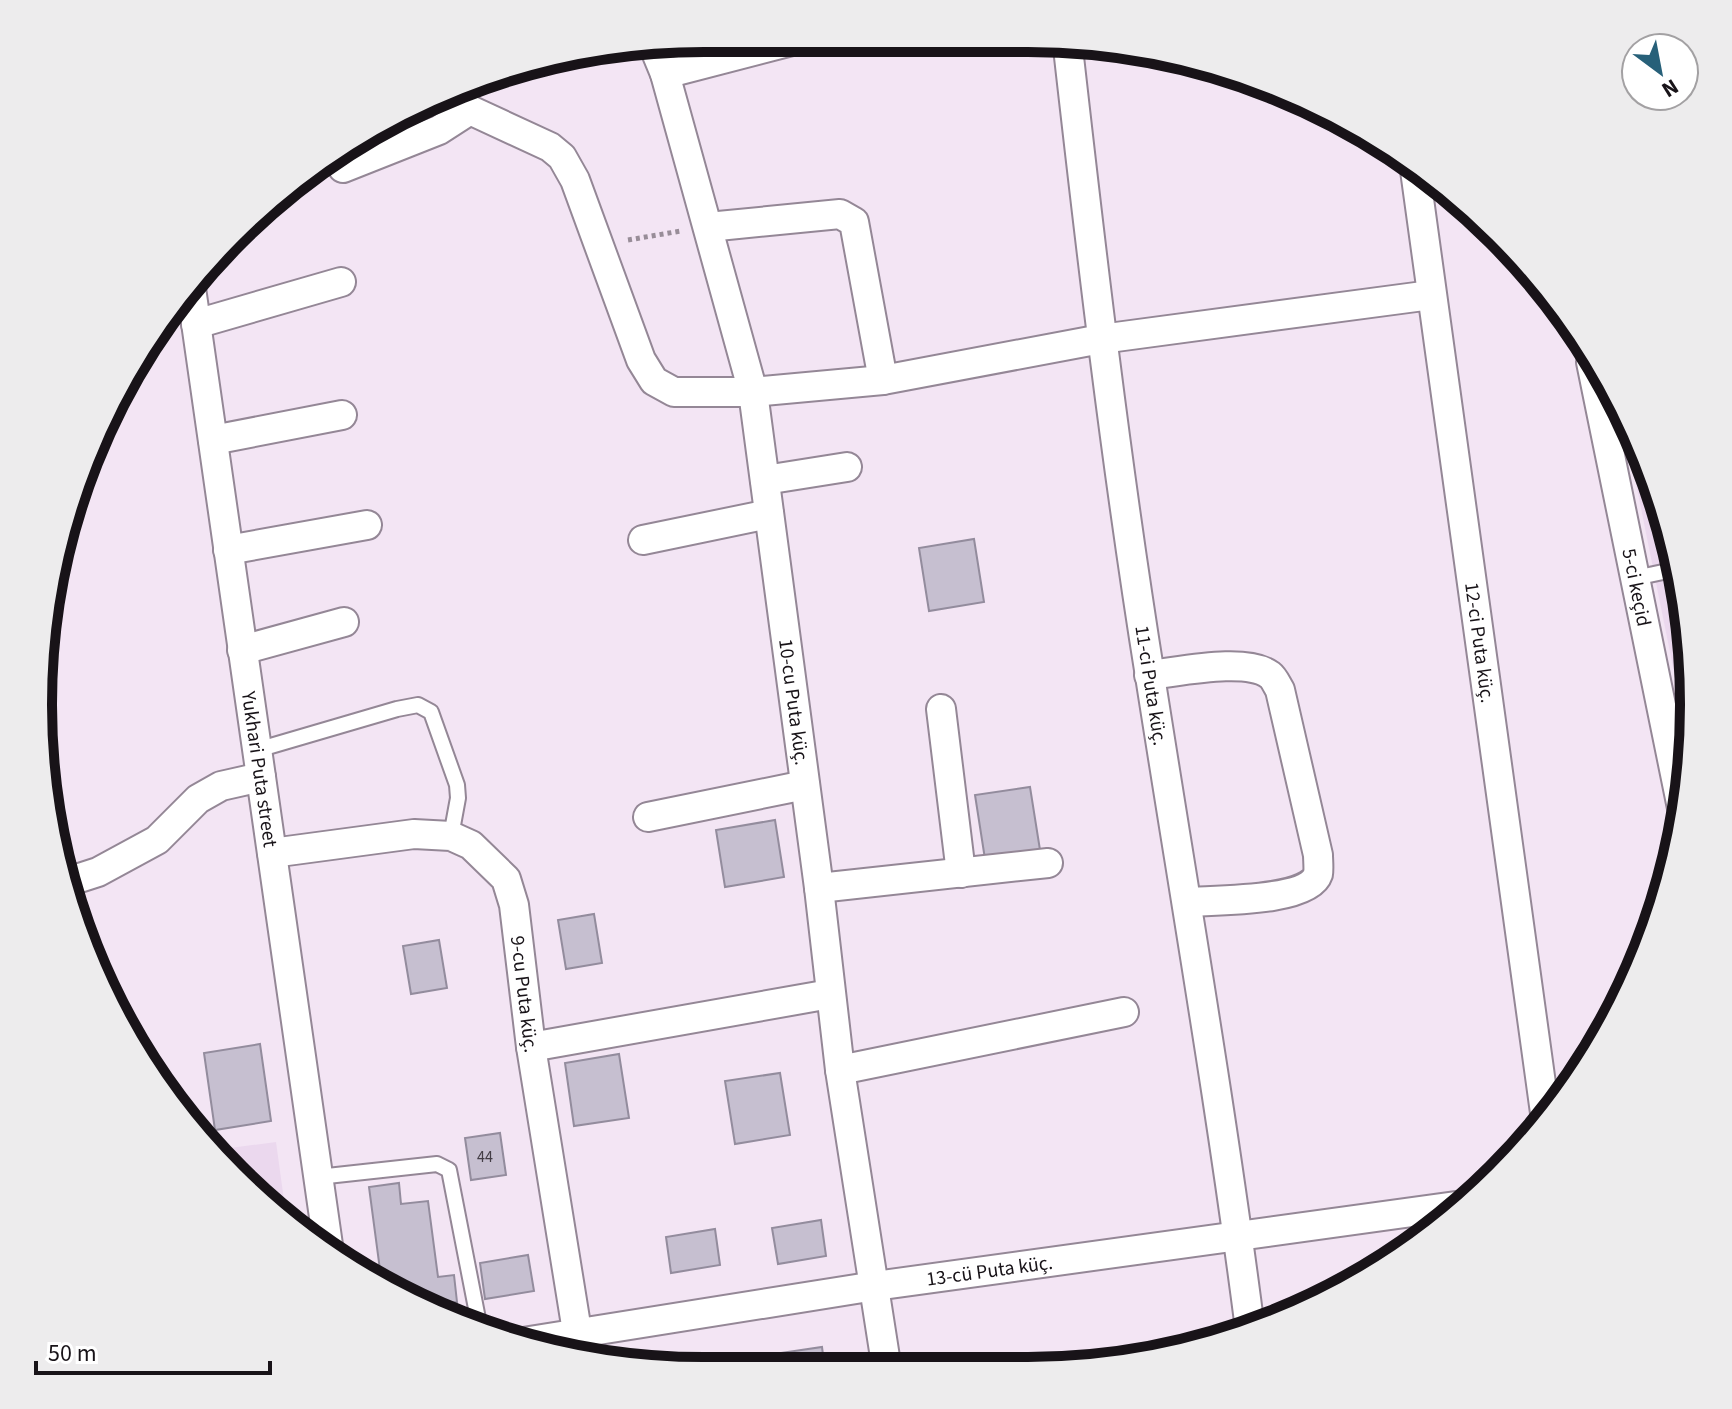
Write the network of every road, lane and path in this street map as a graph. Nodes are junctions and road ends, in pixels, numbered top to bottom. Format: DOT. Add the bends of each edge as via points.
graph roads {
  1 [pos="750,52"];
  2 [pos="1069,53"];
  3 [pos="657,54"];
  4 [pos="665,74"];
  5 [pos="462,102"];
  6 [pos="343,168"];
  7 [pos="1416,181"];
  8 [pos="708,227"];
  9 [pos="599,245"];
  10 [pos="341,282"];
  11 [pos="1431,295"];
  12 [pos="193,300"];
  13 [pos="196,324"];
  14 [pos="1101,339"];
  15 [pos="883,380"];
  16 [pos="1595,382"];
  17 [pos="753,392"];
  18 [pos="342,415"];
  19 [pos="213,440"];
  20 [pos="847,467"];
  21 [pos="765,480"];
  22 [pos="769,514"];
  23 [pos="367,525"];
  24 [pos="643,540"];
  25 [pos="228,550"];
  26 [pos="1666,571"];
  27 [pos="1635,578"];
  28 [pos="344,622"];
  29 [pos="242,650"];
  30 [pos="1149,675"];
  31 [pos="941,709"];
  32 [pos="259,763"];
  33 [pos="1676,777"];
  34 [pos="805,785"];
  35 [pos="648,817"];
  36 [pos="451,836"];
  37 [pos="272,853"];
  38 [pos="1048,863"];
  39 [pos="961,873"];
  40 [pos="76,879"];
  41 [pos="819,888"];
  42 [pos="1188,902"];
  43 [pos="830,994"];
  44 [pos="1124,1012"];
  45 [pos="531,1047"];
  46 [pos="840,1070"];
  47 [pos="1544,1104"];
  48 [pos="318,1177"];
  49 [pos="1442,1208"];
  50 [pos="1238,1235"];
  51 [pos="327,1236"];
  52 [pos="875,1286"];
  53 [pos="477,1315"];
  54 [pos="1249,1318"];
  55 [pos="579,1345"];
  56 [pos="581,1345"];
  57 [pos="885,1357"];
  1 -- 4 [label="street"];
  2 -- 14 [label="street, 11-ci Puta küç."];
  3 -- 4 [label="street, 10-cu Puta küç."];
  4 -- 8 [label="street, 10-cu Puta küç."];
  5 -- 6 [label="street" via="439,130"];
  5 -- 9 [label="street" via="562,157"];
  7 -- 11 [label="street, 12-ci Puta küç."];
  8 -- 9 [label="path"];
  8 -- 15 [label="street" via="840,214 854,222"];
  8 -- 17 [label="street, 10-cu Puta küç."];
  9 -- 17 [label="street" via="641,360 654,381 674,392"];
  10 -- 13 [label="street"];
  11 -- 14 [label="street"];
  11 -- 47 [label="street, 12-ci Puta küç."];
  12 -- 13 [label="street, Yukhari Puta street"];
  13 -- 19 [label="street, Yukhari Puta street"];
  14 -- 15 [label="street"];
  14 -- 30 [label="street, 11-ci Puta küç."];
  15 -- 17 [label="street"];
  16 -- 27 [label="street, 5-ci keçid"];
  17 -- 21 [label="street, 10-cu Puta küç."];
  18 -- 19 [label="street"];
  19 -- 25 [label="street, Yukhari Puta street"];
  20 -- 21 [label="street"];
  21 -- 22 [label="street, 10-cu Puta küç."];
  22 -- 24 [label="street"];
  22 -- 34 [label="street, 10-cu Puta küç."];
  23 -- 25 [label="street"];
  25 -- 29 [label="street, Yukhari Puta street"];
  26 -- 27 [label="lane"];
  27 -- 33 [label="street, 5-ci keçid"];
  28 -- 29 [label="street"];
  29 -- 32 [label="street, Yukhari Puta street"];
  30 -- 42 [label="street, 11-ci Puta küç."];
  30 -- 42 [label="street" via="1239,666 1272,676 1280,690 1318,855 1318,874 1310,885 1291,894"];
  31 -- 39 [label="street"];
  32 -- 36 [label="lane" via="418,705 431,712 457,785"];
  32 -- 37 [label="street, Yukhari Puta street"];
  32 -- 40 [label="street" via="198,799 157,840"];
  34 -- 35 [label="street"];
  34 -- 41 [label="street, 10-cu Puta küç."];
  36 -- 37 [label="street" via="414,834"];
  36 -- 45 [label="street, 9-cu Puta küç." via="471,845 506,879 514,905"];
  37 -- 48 [label="street, Yukhari Puta street"];
  38 -- 39 [label="street"];
  39 -- 41 [label="street"];
  41 -- 43 [label="street, 10-cu Puta küç."];
  42 -- 50 [label="street, 11-ci Puta küç."];
  43 -- 45 [label="street"];
  43 -- 46 [label="street, 10-cu Puta küç."];
  44 -- 46 [label="street"];
  45 -- 55 [label="street, 9-cu Puta küç."];
  46 -- 52 [label="street, 10-cu Puta küç."];
  48 -- 51 [label="street, Yukhari Puta street"];
  48 -- 53 [label="lane" via="437,1164 449,1170"];
  49 -- 50 [label="street, 13-cü Puta küç."];
  50 -- 52 [label="street, 13-cü Puta küç."];
  50 -- 54 [label="street, 11-ci Puta küç."];
  52 -- 56 [label="street, 13-cü Puta küç."];
  52 -- 57 [label="street, 10-cu Puta küç."];
}
